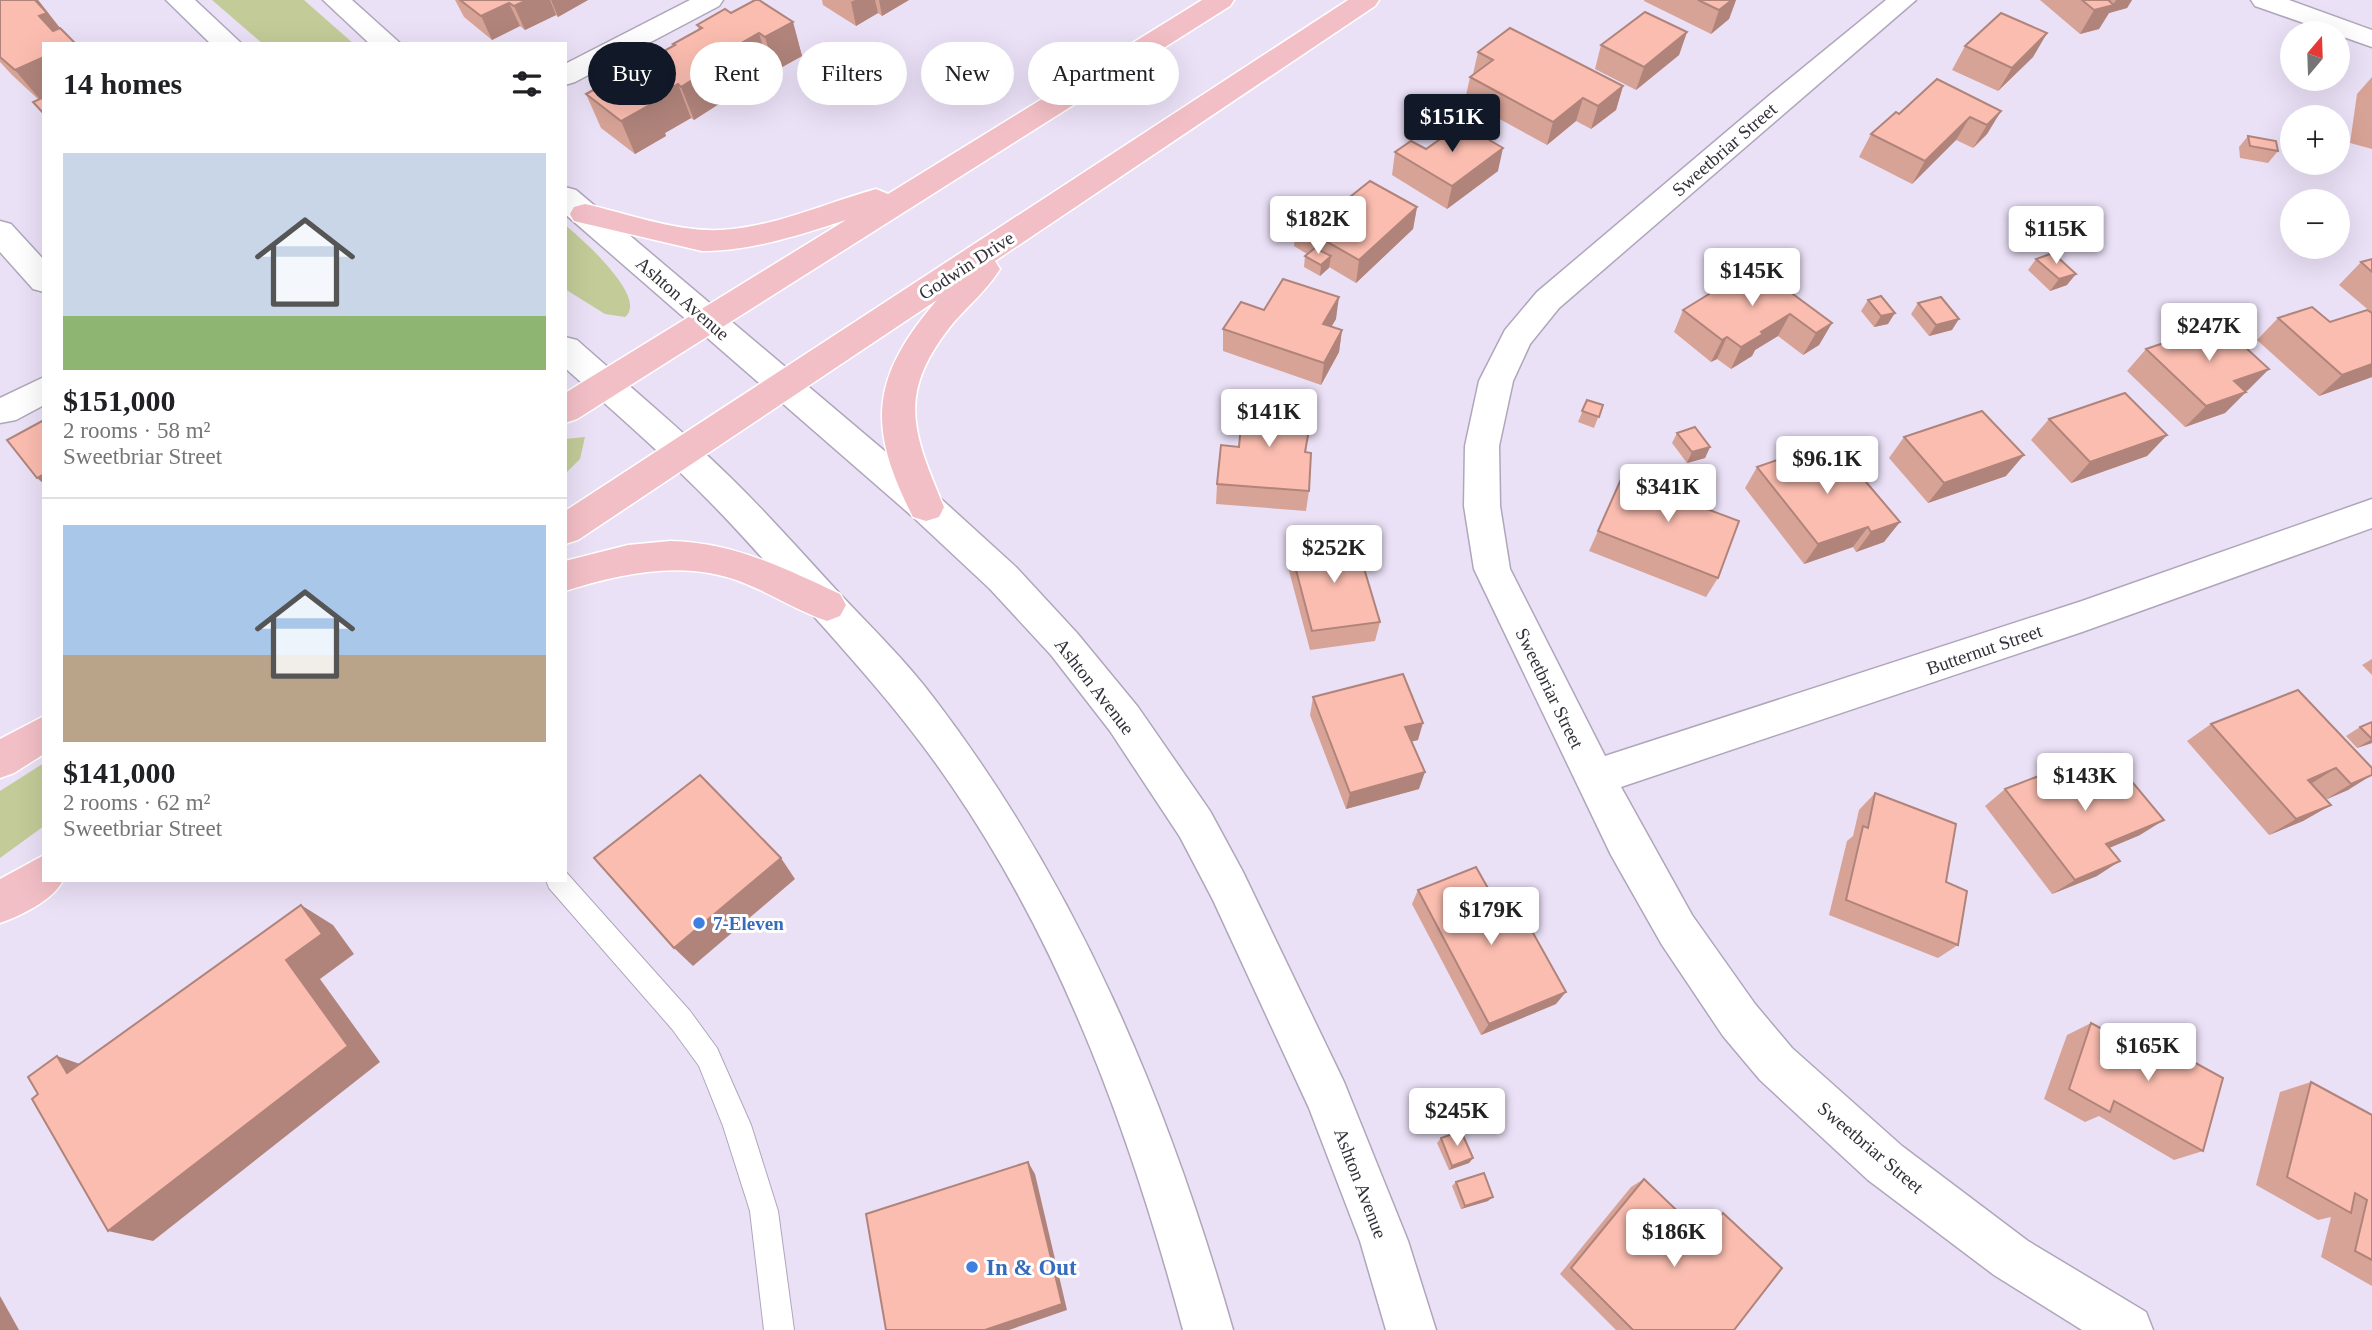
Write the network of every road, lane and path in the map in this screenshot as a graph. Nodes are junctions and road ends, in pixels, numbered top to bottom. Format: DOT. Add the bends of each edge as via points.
graph roads {
  1 [pos="179,0"];
  2 [pos="336,0"];
  3 [pos="710,0"];
  4 [pos="1221,0"];
  5 [pos="1366,0"];
  6 [pos="1903,0"];
  7 [pos="2264,0"];
  8 [pos="2372,39"];
  9 [pos="226,42"];
  10 [pos="385,42"];
  11 [pos="567,75"];
  12 [pos="956,167"];
  13 [pos="575,206"];
  14 [pos="1028,224"];
  15 [pos="0,232"];
  16 [pos="42,279"];
  17 [pos="709,321"];
  18 [pos="567,351"];
  19 [pos="605,385"];
  20 [pos="783,385"];
  21 [pos="42,391"];
  22 [pos="567,409"];
  23 [pos="4,411"];
  24 [pos="681,453"];
  25 [pos="926,508"];
  26 [pos="2372,513"];
  27 [pos="567,529"];
  28 [pos="567,575"];
  29 [pos="827,605"];
  30 [pos="42,734"];
  31 [pos="0,760"];
  32 [pos="1594,778"];
  33 [pos="42,876"];
  34 [pos="560,882"];
  35 [pos="0,904"];
  36 [pos="779,1330"];
  37 [pos="1208,1330"];
  38 [pos="1411,1330"];
  39 [pos="2129,1330"];
  1 -- 9 [label="street"];
  2 -- 10 [label="street"];
  3 -- 11 [label="street"];
  4 -- 12 [label="main road"];
  5 -- 14 [label="main road, Godwin Drive"];
  6 -- 32 [label="street, Sweetbriar Street" via="1548,300 1517,338 1496,381 1482,446 1482,506 1492,569"];
  7 -- 8 [label="street"];
  12 -- 13 [label="main road" via="817,219 735,239 703,240"];
  12 -- 17 [label="main road"];
  13 -- 17 [label="street, Ashton Avenue"];
  14 -- 20 [label="main road, Godwin Drive"];
  14 -- 25 [label="main road" via="958,295 916,352 901,387 897,421"];
  15 -- 16 [label="street"];
  17 -- 19 [label="main road"];
  17 -- 20 [label="street, Ashton Avenue"];
  18 -- 19 [label="street"];
  19 -- 22 [label="main road"];
  19 -- 24 [label="street"];
  20 -- 24 [label="main road, Godwin Drive"];
  20 -- 25 [label="street, Ashton Avenue"];
  21 -- 23 [label="street"];
  24 -- 27 [label="main road, Godwin Drive"];
  24 -- 29 [label="street" via="768,538"];
  25 -- 38 [label="street, Ashton Avenue" via="1003,578 1064,645 1124,719 1195,824 1328,1098 1384,1241"];
  26 -- 32 [label="street, Butternut Street" via="1952,661"];
  28 -- 29 [label="main road" via="654,555 698,556 734,564"];
  29 -- 37 [label="street" via="918,706 993,814 1032,880 1124,1070 1192,1264"];
  30 -- 31 [label="main road"];
  32 -- 39 [label="street, Sweetbriar Street" via="1676,930 1739,1020 1776,1063 1885,1163 2011,1258"];
  33 -- 35 [label="main road"];
  34 -- 36 [label="lane" via="708,1057 737,1125 764,1211"];
}
